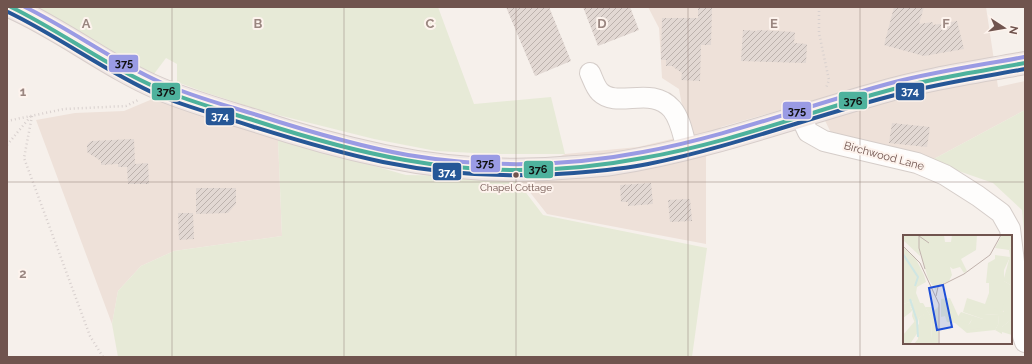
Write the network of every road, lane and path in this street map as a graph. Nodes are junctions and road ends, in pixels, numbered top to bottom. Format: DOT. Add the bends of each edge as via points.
graph roads {
  1 [pos="11,7"];
  2 [pos="819,7"];
  3 [pos="1025,63"];
  4 [pos="590,73"];
  5 [pos="161,89"];
  6 [pos="828,108"];
  7 [pos="32,116"];
  8 [pos="801,117"];
  9 [pos="7,121"];
  10 [pos="7,145"];
  11 [pos="687,149"];
  12 [pos="1011,235"];
  13 [pos="1012,245"];
  14 [pos="1025,342"];
  15 [pos="103,357"];
  1 -- 5 [label="highway"];
  2 -- 6 [label="path" via="819,33 829,80 825,95"];
  3 -- 6 [label="highway" via="913,84"];
  4 -- 11 [label="street" via="599,91 606,97 643,97 660,100 671,108 678,117"];
  5 -- 7 [label="path" via="126,106 64,109"];
  5 -- 11 [label="highway" via="313,139 384,156 437,165 492,169 554,169 610,164"];
  6 -- 8 [label="highway"];
  7 -- 9 [label="path"];
  7 -- 10 [label="path"];
  7 -- 15 [label="path" via="24,158 90,336"];
  8 -- 11 [label="highway"];
  8 -- 12 [label="street, Birchwood Lane" via="808,132 824,141 917,163 945,175 1001,212"];
  13 -- 14 [label="street, Birchwood Lane"];
}
